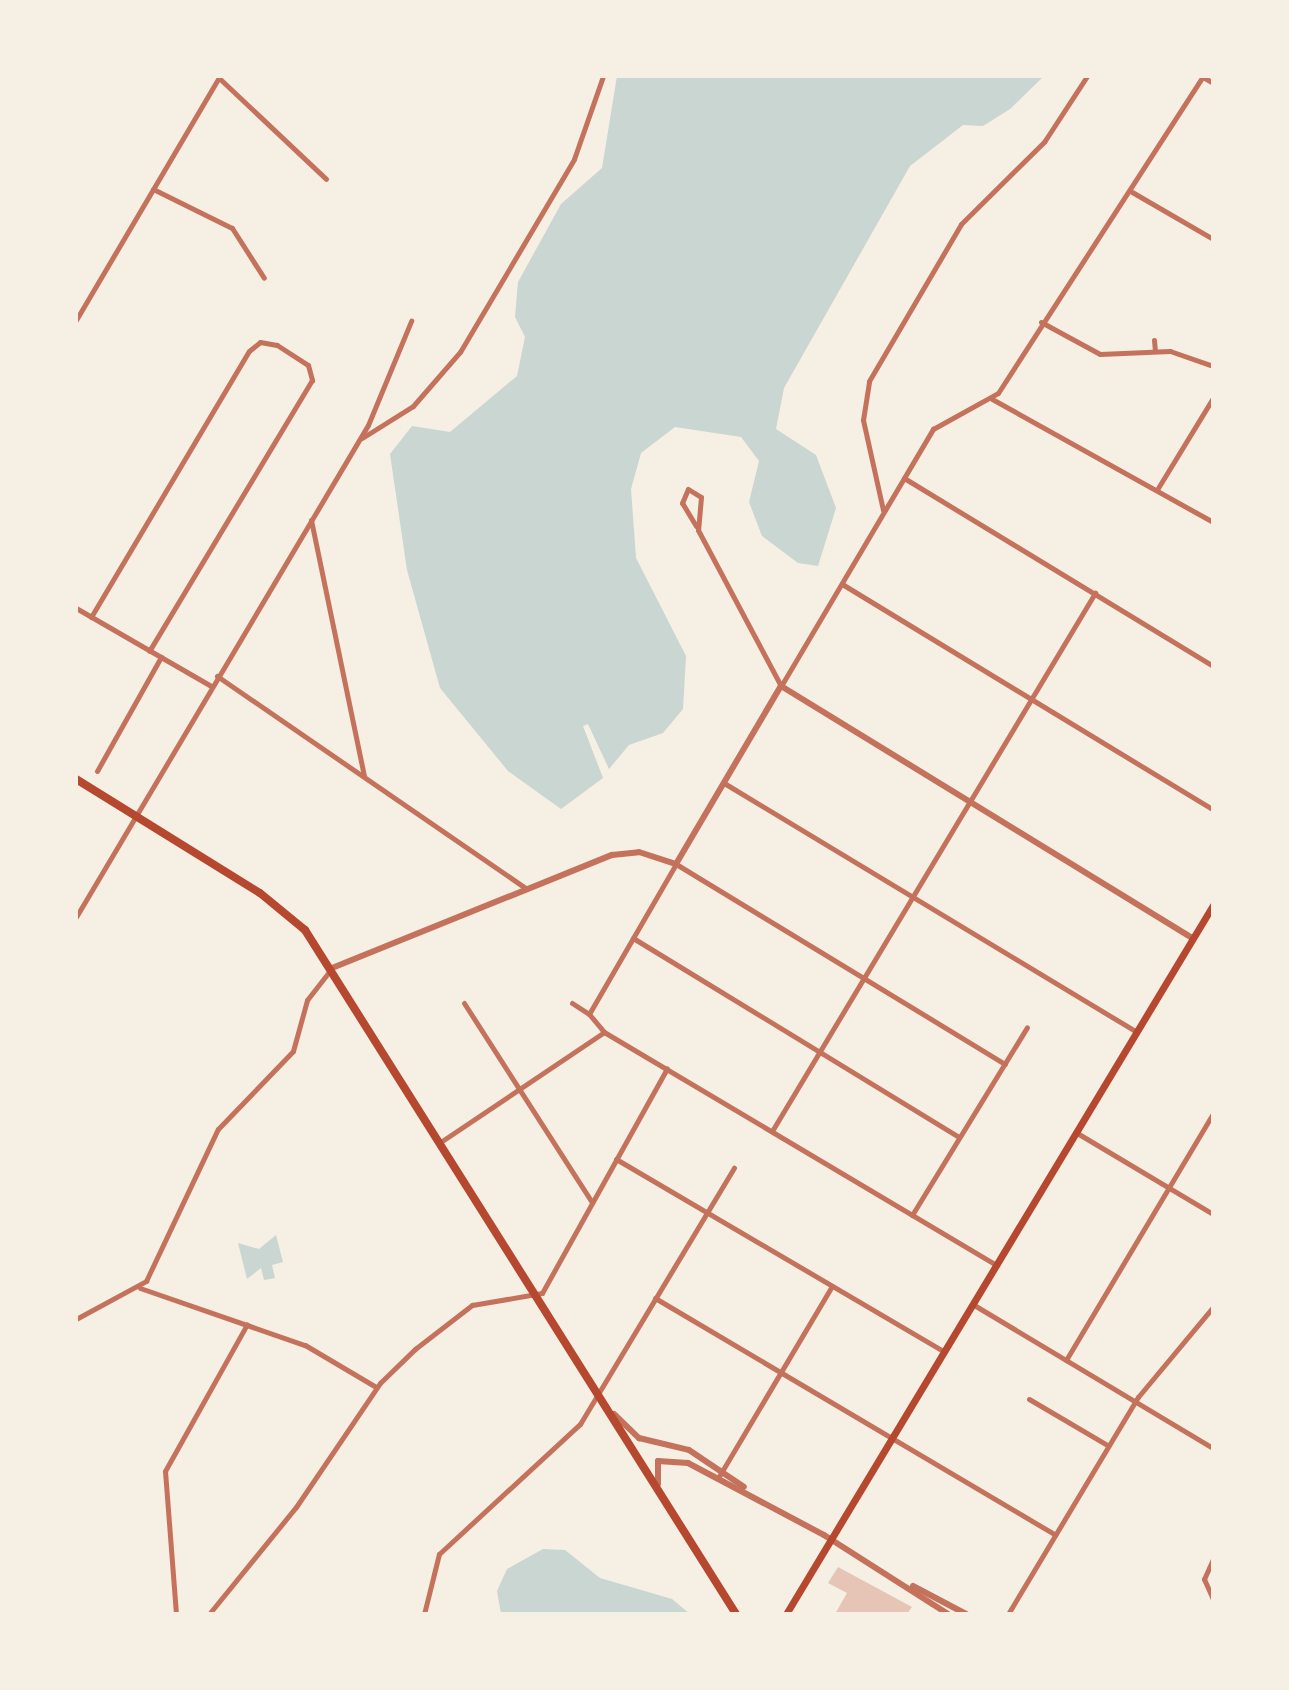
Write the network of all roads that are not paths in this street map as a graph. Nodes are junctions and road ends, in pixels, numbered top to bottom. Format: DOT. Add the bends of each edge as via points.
graph roads {
  1 [pos="603,76"];
  2 [pos="1087,76"];
  3 [pos="1203,76"];
  4 [pos="220,77"];
  5 [pos="1213,83"];
  6 [pos="326,179"];
  7 [pos="153,189"];
  8 [pos="1132,192"];
  9 [pos="1213,239"];
  10 [pos="264,278"];
  11 [pos="76,320"];
  12 [pos="411,321"];
  13 [pos="1041,322"];
  14 [pos="1154,340"];
  15 [pos="1155,351"];
  16 [pos="1213,366"];
  17 [pos="1213,398"];
  18 [pos="992,399"];
  19 [pos="358,441"];
  20 [pos="904,478"];
  21 [pos="1158,488"];
  22 [pos="884,511"];
  23 [pos="311,520"];
  24 [pos="1213,522"];
  25 [pos="696,526"];
  26 [pos="842,584"];
  27 [pos="1095,593"];
  28 [pos="76,608"];
  29 [pos="91,617"];
  30 [pos="149,651"];
  31 [pos="161,657"];
  32 [pos="1213,666"];
  33 [pos="217,676"];
  34 [pos="211,686"];
  35 [pos="781,686"];
  36 [pos="1030,699"];
  37 [pos="97,771"];
  38 [pos="364,777"];
  39 [pos="76,779"];
  40 [pos="724,783"];
  41 [pos="970,801"];
  42 [pos="1213,810"];
  43 [pos="135,815"];
  44 [pos="676,864"];
  45 [pos="525,888"];
  46 [pos="913,897"];
  47 [pos="1213,905"];
  48 [pos="76,917"];
  49 [pos="633,938"];
  50 [pos="1193,938"];
  51 [pos="332,968"];
  52 [pos="865,979"];
  53 [pos="464,1003"];
  54 [pos="572,1003"];
  55 [pos="589,1014"];
  56 [pos="1027,1027"];
  57 [pos="604,1032"];
  58 [pos="1137,1032"];
  59 [pos="820,1053"];
  60 [pos="1005,1064"];
  61 [pos="667,1068"];
  62 [pos="521,1092"];
  63 [pos="1213,1113"];
  64 [pos="772,1131"];
  65 [pos="1077,1133"];
  66 [pos="959,1137"];
  67 [pos="442,1141"];
  68 [pos="616,1159"];
  69 [pos="734,1168"];
  70 [pos="1169,1188"];
  71 [pos="592,1202"];
  72 [pos="707,1212"];
  73 [pos="1213,1214"];
  74 [pos="912,1215"];
  75 [pos="998,1265"];
  76 [pos="832,1286"];
  77 [pos="139,1288"];
  78 [pos="539,1295"];
  79 [pos="655,1298"];
  80 [pos="974,1305"];
  81 [pos="1213,1307"];
  82 [pos="76,1319"];
  83 [pos="247,1324"];
  84 [pos="946,1352"];
  85 [pos="1066,1360"];
  86 [pos="780,1373"];
  87 [pos="377,1388"];
  88 [pos="599,1393"];
  89 [pos="1029,1399"];
  90 [pos="1135,1401"];
  91 [pos="609,1408"];
  92 [pos="894,1439"];
  93 [pos="1107,1445"];
  94 [pos="1213,1448"];
  95 [pos="723,1470"];
  96 [pos="718,1478"];
  97 [pos="753,1494"];
  98 [pos="663,1496"];
  99 [pos="1055,1535"];
  100 [pos="834,1541"];
  101 [pos="1213,1559"];
  102 [pos="906,1583"];
  103 [pos="1213,1599"];
  104 [pos="176,1614"];
  105 [pos="209,1614"];
  106 [pos="424,1614"];
  107 [pos="736,1614"];
  108 [pos="786,1614"];
  109 [pos="948,1614"];
  110 [pos="966,1614"];
  111 [pos="1008,1614"];
  1 -- 19 [label="street" via="574,159 460,352 413,406"];
  2 -- 22 [label="street" via="1044,142 961,224 869,381 863,420"];
  3 -- 5 [label="street"];
  3 -- 8 [label="street"];
  4 -- 6 [label="street"];
  4 -- 7 [label="street"];
  7 -- 10 [label="street" via="232,228"];
  7 -- 11 [label="street"];
  8 -- 9 [label="street"];
  8 -- 13 [label="street"];
  12 -- 19 [label="street"];
  13 -- 15 [label="street" via="1100,354"];
  13 -- 18 [label="street"];
  14 -- 15 [label="street"];
  15 -- 16 [label="street"];
  17 -- 21 [label="street"];
  18 -- 20 [label="street" via="938,424"];
  18 -- 21 [label="street"];
  19 -- 23 [label="street"];
  20 -- 22 [label="street"];
  20 -- 27 [label="street"];
  21 -- 24 [label="street"];
  22 -- 26 [label="street"];
  23 -- 33 [label="street"];
  23 -- 38 [label="street"];
  25 -- 25 [label="street" via="701,497 688,489 682,503"];
  25 -- 35 [label="street"];
  26 -- 35 [label="street"];
  26 -- 36 [label="street"];
  27 -- 32 [label="street"];
  27 -- 36 [label="street"];
  28 -- 29 [label="street"];
  29 -- 30 [label="street"];
  29 -- 30 [label="street" via="257,342 277,345 313,373"];
  30 -- 31 [label="street"];
  31 -- 34 [label="street"];
  31 -- 37 [label="street"];
  33 -- 34 [label="street"];
  33 -- 38 [label="street"];
  34 -- 43 [label="street"];
  35 -- 40 [label="street"];
  35 -- 41 [label="street"];
  36 -- 41 [label="street"];
  36 -- 42 [label="street"];
  38 -- 45 [label="street"];
  39 -- 43 [label="main road"];
  40 -- 44 [label="street"];
  40 -- 46 [label="street"];
  41 -- 46 [label="street"];
  41 -- 50 [label="street"];
  43 -- 48 [label="street"];
  43 -- 51 [label="main road" via="287,913"];
  44 -- 45 [label="street" via="625,852"];
  44 -- 49 [label="street"];
  44 -- 52 [label="street"];
  45 -- 51 [label="street"];
  46 -- 52 [label="street"];
  46 -- 58 [label="street"];
  47 -- 50 [label="main road"];
  49 -- 55 [label="street"];
  49 -- 59 [label="street"];
  50 -- 58 [label="main road"];
  51 -- 67 [label="main road"];
  51 -- 77 [label="street" via="307,1000 293,1051 218,1129 174,1235"];
  52 -- 59 [label="street"];
  52 -- 60 [label="street"];
  53 -- 62 [label="street"];
  54 -- 55 [label="street"];
  55 -- 57 [label="street"];
  56 -- 60 [label="street"];
  57 -- 61 [label="street"];
  57 -- 62 [label="street"];
  58 -- 65 [label="main road"];
  59 -- 64 [label="street"];
  59 -- 66 [label="street"];
  60 -- 66 [label="street"];
  61 -- 64 [label="street"];
  61 -- 68 [label="street"];
  62 -- 67 [label="street"];
  62 -- 71 [label="street"];
  63 -- 70 [label="street"];
  64 -- 74 [label="street"];
  65 -- 70 [label="street"];
  65 -- 75 [label="main road"];
  66 -- 74 [label="street"];
  67 -- 78 [label="main road"];
  68 -- 71 [label="street"];
  68 -- 72 [label="street"];
  69 -- 72 [label="street"];
  70 -- 73 [label="street"];
  70 -- 85 [label="street"];
  71 -- 78 [label="street"];
  72 -- 76 [label="street"];
  72 -- 79 [label="street"];
  74 -- 75 [label="street"];
  75 -- 80 [label="main road"];
  76 -- 84 [label="street"];
  76 -- 86 [label="street"];
  77 -- 82 [label="street"];
  77 -- 83 [label="street"];
  78 -- 87 [label="street" via="467,1307"];
  78 -- 88 [label="main road"];
  79 -- 86 [label="street"];
  79 -- 88 [label="street"];
  80 -- 84 [label="main road"];
  80 -- 85 [label="street"];
  81 -- 90 [label="street"];
  83 -- 87 [label="street" via="318,1350"];
  83 -- 104 [label="street" via="165,1471"];
  84 -- 92 [label="main road"];
  85 -- 90 [label="street"];
  86 -- 92 [label="street"];
  86 -- 95 [label="street"];
  87 -- 105 [label="street" via="296,1507"];
  88 -- 91 [label="main road"];
  88 -- 106 [label="street" via="572,1433 443,1549"];
  89 -- 93 [label="street"];
  90 -- 93 [label="street"];
  90 -- 94 [label="street"];
  91 -- 95 [label="street" via="639,1438 681,1447"];
  91 -- 98 [label="main road"];
  92 -- 99 [label="street"];
  92 -- 100 [label="main road"];
  93 -- 99 [label="street"];
  95 -- 96 [label="street"];
  95 -- 97 [label="street"];
  96 -- 97 [label="street"];
  96 -- 98 [label="street" via="664,1459 655,1469"];
  97 -- 100 [label="street"];
  98 -- 107 [label="main road"];
  99 -- 111 [label="street"];
  100 -- 102 [label="street"];
  100 -- 108 [label="main road"];
  101 -- 103 [label="street" via="1204,1583"];
  102 -- 109 [label="street"];
  102 -- 110 [label="street"];
}
